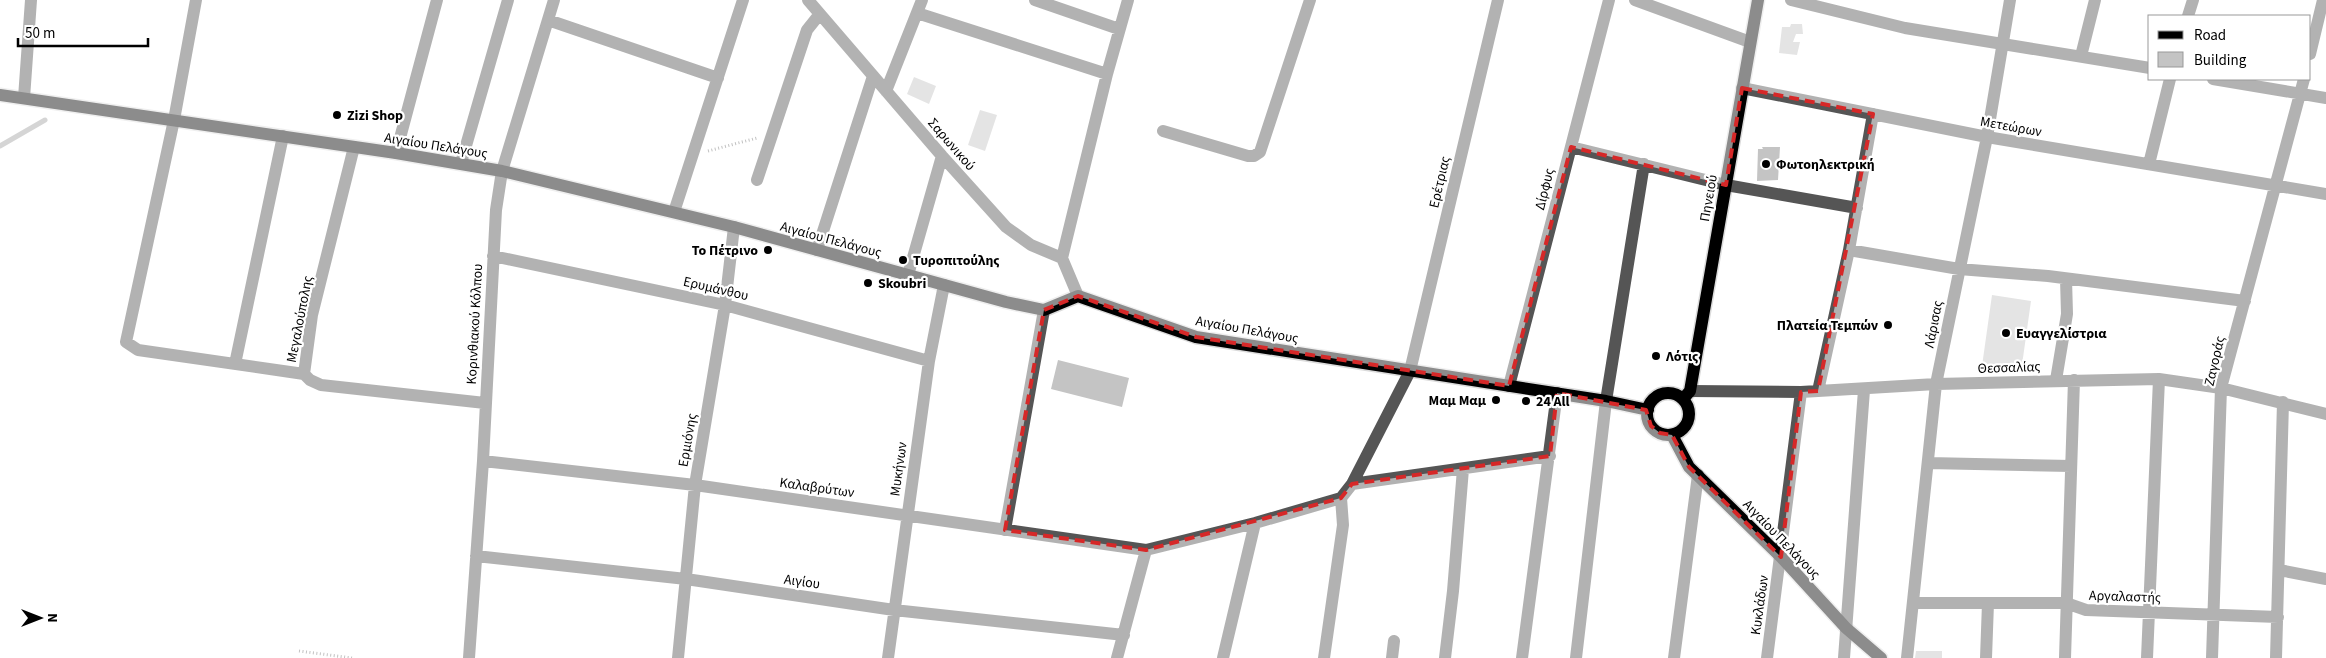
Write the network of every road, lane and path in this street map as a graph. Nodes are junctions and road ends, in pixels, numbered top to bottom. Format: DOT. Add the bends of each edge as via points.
graph roads {
  1 [pos="31,0"];
  2 [pos="196,0"];
  3 [pos="437,0"];
  4 [pos="508,0"];
  5 [pos="554,0"];
  6 [pos="743,0"];
  7 [pos="808,0"];
  8 [pos="922,0"];
  9 [pos="1035,0"];
  10 [pos="1128,0"];
  11 [pos="1310,0"];
  12 [pos="1498,0"];
  13 [pos="1609,0"];
  14 [pos="1635,0"];
  15 [pos="1758,0"];
  16 [pos="1791,0"];
  17 [pos="2010,0"];
  18 [pos="2095,0"];
  19 [pos="2193,0"];
  20 [pos="2323,0"];
  21 [pos="917,13"];
  22 [pos="819,15"];
  23 [pos="2188,15"];
  24 [pos="548,20"];
  25 [pos="1119,29"];
  26 [pos="1750,42"];
  27 [pos="2004,43"];
  28 [pos="2311,50"];
  29 [pos="2081,56"];
  30 [pos="2148,68"];
  31 [pos="1107,74"];
  32 [pos="873,76"];
  33 [pos="718,78"];
  34 [pos="2170,80"];
  35 [pos="2219,80"];
  36 [pos="2304,80"];
  37 [pos="1742,88"];
  38 [pos="886,91"];
  39 [pos="2300,94"];
  40 [pos="0,95"];
  41 [pos="24,98"];
  42 [pos="2326,98"];
  43 [pos="1873,114"];
  44 [pos="174,120"];
  45 [pos="1163,131"];
  46 [pos="772,134"];
  47 [pos="283,136"];
  48 [pos="1986,137"];
  49 [pos="354,147"];
  50 [pos="1571,147"];
  51 [pos="396,153"];
  52 [pos="693,155"];
  53 [pos="942,156"];
  54 [pos="461,163"];
  55 [pos="1644,164"];
  56 [pos="2149,164"];
  57 [pos="502,172"];
  58 [pos="757,180"];
  59 [pos="1726,185"];
  60 [pos="2276,186"];
  61 [pos="2326,194"];
  62 [pos="1856,208"];
  63 [pos="674,212"];
  64 [pos="734,227"];
  65 [pos="817,250"];
  66 [pos="1849,250"];
  67 [pos="493,256"];
  68 [pos="1062,258"];
  69 [pos="1959,269"];
  70 [pos="908,275"];
  71 [pos="2066,279"];
  72 [pos="944,285"];
  73 [pos="1078,296"];
  74 [pos="2245,301"];
  75 [pos="725,305"];
  76 [pos="1044,310"];
  77 [pos="929,361"];
  78 [pos="235,364"];
  79 [pos="1410,371"];
  80 [pos="304,374"];
  81 [pos="2159,379"];
  82 [pos="2056,380"];
  83 [pos="2074,380"];
  84 [pos="1936,384"];
  85 [pos="1510,386"];
  86 [pos="2222,388"];
  87 [pos="1864,390"];
  88 [pos="1818,391"];
  89 [pos="1801,392"];
  90 [pos="1557,393"];
  91 [pos="1687,395"];
  92 [pos="1606,401"];
  93 [pos="2283,402"];
  94 [pos="485,403"];
  95 [pos="1648,410"];
  96 [pos="2326,414"];
  97 [pos="1672,435"];
  98 [pos="1550,456"];
  99 [pos="483,461"];
  100 [pos="1928,463"];
  101 [pos="2071,466"];
  102 [pos="1463,469"];
  103 [pos="1698,475"];
  104 [pos="1352,484"];
  105 [pos="695,485"];
  106 [pos="1341,498"];
  107 [pos="907,516"];
  108 [pos="1255,523"];
  109 [pos="1005,530"];
  110 [pos="1146,550"];
  111 [pos="476,556"];
  112 [pos="1781,557"];
  113 [pos="2279,570"];
  114 [pos="686,579"];
  115 [pos="2326,579"];
  116 [pos="1913,602"];
  117 [pos="1988,602"];
  118 [pos="2066,602"];
  119 [pos="894,610"];
  120 [pos="2148,612"];
  121 [pos="2214,615"];
  122 [pos="2278,617"];
  123 [pos="1846,628"];
  124 [pos="1124,635"];
  125 [pos="1394,641"];
  126 [pos="299,652"];
  127 [pos="352,658"];
  128 [pos="469,658"];
  129 [pos="678,658"];
  130 [pos="888,658"];
  131 [pos="1117,658"];
  132 [pos="1223,658"];
  133 [pos="1324,658"];
  134 [pos="1392,658"];
  135 [pos="1445,658"];
  136 [pos="1522,658"];
  137 [pos="1576,658"];
  138 [pos="1674,658"];
  139 [pos="1767,658"];
  140 [pos="1844,658"];
  141 [pos="1880,658"];
  142 [pos="1908,658"];
  143 [pos="1986,658"];
  144 [pos="2065,658"];
  145 [pos="2147,658"];
  146 [pos="2212,658"];
  147 [pos="2276,658"];
  1 -- 41 [label="street"];
  2 -- 44 [label="street"];
  3 -- 51 [label="street"];
  4 -- 54 [label="street"];
  5 -- 24 [label="street, Κορινθιακού Κόλπου"];
  6 -- 33 [label="street"];
  7 -- 22 [label="street, Σαρωνικού"];
  8 -- 21 [label="street"];
  9 -- 25 [label="street"];
  10 -- 25 [label="street"];
  11 -- 45 [label="street" via="1260,152 1248,156"];
  12 -- 79 [label="street, Ερέτριας"];
  13 -- 50 [label="street, Δίρφυς"];
  14 -- 26 [label="street"];
  15 -- 26 [label="main road, Πηνειού"];
  16 -- 27 [label="street" via="1905,28"];
  17 -- 27 [label="street, Λάρισας"];
  18 -- 29 [label="street"];
  19 -- 23 [label="street"];
  20 -- 28 [label="street"];
  21 -- 31 [label="street"];
  21 -- 38 [label="street"];
  22 -- 32 [label="street, Σαρωνικού"];
  22 -- 46 [label="street" via="807,30"];
  24 -- 33 [label="street"];
  24 -- 57 [label="street, Κορινθιακού Κόλπου"];
  25 -- 31 [label="street"];
  26 -- 37 [label="main road, Πηνειού"];
  27 -- 29 [label="street"];
  27 -- 48 [label="street, Λάρισας"];
  29 -- 30 [label="street"];
  31 -- 68 [label="street"];
  32 -- 38 [label="street, Σαρωνικού"];
  32 -- 65 [label="street"];
  33 -- 52 [label="street"];
  34 -- 56 [label="street"];
  35 -- 39 [label="street"];
  36 -- 39 [label="street, Ζαγοράς"];
  37 -- 43 [label="street, Μετεώρων"];
  37 -- 59 [label="main road, Πηνειού"];
  38 -- 53 [label="street, Σαρωνικού"];
  39 -- 42 [label="street"];
  39 -- 60 [label="street, Ζαγοράς"];
  40 -- 41 [label="main road, Αιγαίου Πελάγους"];
  41 -- 44 [label="main road, Αιγαίου Πελάγους"];
  43 -- 48 [label="street, Μετεώρων"];
  43 -- 62 [label="street"];
  44 -- 47 [label="main road, Αιγαίου Πελάγους"];
  44 -- 78 [label="street" via="126,342 138,350"];
  46 -- 52 [label="path"];
  46 -- 58 [label="street"];
  47 -- 49 [label="main road, Αιγαίου Πελάγους"];
  47 -- 78 [label="street"];
  48 -- 56 [label="street, Μετεώρων"];
  48 -- 69 [label="street, Λάρισας"];
  49 -- 51 [label="main road, Αιγαίου Πελάγους"];
  49 -- 80 [label="street, Μεγαλούπολης" via="312,315"];
  50 -- 55 [label="street"];
  50 -- 85 [label="street, Δίρφυς"];
  51 -- 54 [label="main road, Αιγαίου Πελάγους"];
  52 -- 63 [label="street"];
  53 -- 68 [label="street, Σαρωνικού" via="1006,227 1031,246"];
  53 -- 70 [label="street"];
  54 -- 57 [label="main road, Αιγαίου Πελάγους"];
  55 -- 59 [label="street"];
  55 -- 92 [label="street"];
  56 -- 60 [label="street, Μετεώρων"];
  57 -- 63 [label="main road, Αιγαίου Πελάγους"];
  57 -- 67 [label="street, Κορινθιακού Κόλπου"];
  59 -- 62 [label="street"];
  59 -- 91 [label="main road, Πηνειού"];
  60 -- 61 [label="street, Μετεώρων"];
  60 -- 74 [label="street, Ζαγοράς"];
  62 -- 66 [label="street"];
  63 -- 64 [label="main road, Αιγαίου Πελάγους"];
  64 -- 65 [label="main road, Αιγαίου Πελάγους"];
  64 -- 75 [label="street, Ερμιόνης"];
  65 -- 70 [label="main road, Αιγαίου Πελάγους"];
  66 -- 69 [label="street"];
  66 -- 88 [label="street"];
  67 -- 75 [label="street, Ερυμάνθου"];
  67 -- 94 [label="street, Κορινθιακού Κόλπου"];
  68 -- 73 [label="street"];
  69 -- 71 [label="street"];
  69 -- 84 [label="street, Λάρισας"];
  70 -- 72 [label="main road, Αιγαίου Πελάγους"];
  71 -- 74 [label="street"];
  71 -- 82 [label="street" via="2067,314"];
  72 -- 76 [label="main road, Αιγαίου Πελάγους"];
  72 -- 77 [label="street, Μυκήνων"];
  73 -- 76 [label="main road"];
  73 -- 79 [label="main road, Αιγαίου Πελάγους" via="1196,337"];
  74 -- 86 [label="street, Ζαγοράς"];
  75 -- 77 [label="street, Ερυμάνθου"];
  75 -- 105 [label="street, Ερμιόνης"];
  76 -- 109 [label="street"];
  77 -- 107 [label="street, Μυκήνων"];
  78 -- 80 [label="street"];
  79 -- 85 [label="main road, Αιγαίου Πελάγους"];
  79 -- 104 [label="street, Ερέτριας"];
  80 -- 94 [label="street, Μεγαλούπολης" via="321,385"];
  81 -- 83 [label="street, Θεσσαλίας"];
  81 -- 86 [label="street, Θεσσαλίας"];
  81 -- 120 [label="street"];
  82 -- 83 [label="street, Θεσσαλίας"];
  82 -- 84 [label="street, Θεσσαλίας"];
  83 -- 101 [label="street"];
  84 -- 87 [label="street, Θεσσαλίας"];
  84 -- 100 [label="street, Λάρισας"];
  85 -- 90 [label="main road, Αιγαίου Πελάγους"];
  86 -- 93 [label="street, Θεσσαλίας"];
  86 -- 121 [label="street, Ζαγοράς"];
  87 -- 88 [label="street, Θεσσαλίας"];
  87 -- 123 [label="street"];
  88 -- 89 [label="street, Θεσσαλίας"];
  89 -- 91 [label="street, Θεσσαλίας"];
  89 -- 112 [label="street, Κυκλάδων"];
  90 -- 92 [label="main road, Αιγαίου Πελάγους"];
  90 -- 98 [label="street"];
  91 -- 95 [label="main road" via="1662,394 1652,400"];
  91 -- 97 [label="main road, Πηνειού" via="1689,417 1683,429"];
  92 -- 95 [label="main road, Αιγαίου Πελάγους"];
  92 -- 137 [label="street"];
  93 -- 96 [label="street, Θεσσαλίας"];
  93 -- 113 [label="street"];
  94 -- 99 [label="street, Κορινθιακού Κόλπου"];
  95 -- 97 [label="main road" via="1651,426 1660,434"];
  97 -- 103 [label="main road, Αιγαίου Πελάγους" via="1686,464"];
  98 -- 102 [label="street"];
  98 -- 136 [label="street"];
  99 -- 105 [label="street, Καλαβρύτων"];
  99 -- 111 [label="street, Κορινθιακού Κόλπου"];
  100 -- 101 [label="street"];
  100 -- 116 [label="street, Λάρισας"];
  101 -- 118 [label="street"];
  102 -- 104 [label="street"];
  102 -- 135 [label="street"];
  103 -- 112 [label="main road, Αιγαίου Πελάγους"];
  103 -- 138 [label="street"];
  104 -- 106 [label="street, Ερέτριας"];
  105 -- 107 [label="street, Καλαβρύτων"];
  105 -- 114 [label="street, Ερμιόνης"];
  106 -- 108 [label="street"];
  106 -- 133 [label="street" via="1343,525"];
  107 -- 109 [label="street, Καλαβρύτων"];
  107 -- 119 [label="street, Μυκήνων"];
  108 -- 110 [label="street"];
  108 -- 132 [label="street"];
  109 -- 110 [label="street, Καλαβρύτων"];
  110 -- 124 [label="street"];
  111 -- 114 [label="street, Αιγίου"];
  111 -- 128 [label="street, Κορινθιακού Κόλπου"];
  112 -- 123 [label="main road, Αιγαίου Πελάγους"];
  112 -- 139 [label="street, Κυκλάδων"];
  113 -- 115 [label="street"];
  113 -- 122 [label="street"];
  114 -- 119 [label="street, Αιγίου"];
  114 -- 129 [label="street, Ερμιόνης"];
  116 -- 117 [label="street, Αργαλαστής"];
  116 -- 142 [label="street, Λάρισας"];
  117 -- 118 [label="street, Αργαλαστής"];
  117 -- 143 [label="street"];
  118 -- 120 [label="street, Αργαλαστής" via="2086,610"];
  118 -- 144 [label="street"];
  119 -- 124 [label="street, Αιγίου"];
  119 -- 130 [label="street, Μυκήνων"];
  120 -- 121 [label="street, Αργαλαστής"];
  120 -- 145 [label="street"];
  121 -- 122 [label="street, Αργαλαστής"];
  121 -- 146 [label="street, Ζαγοράς"];
  122 -- 147 [label="street"];
  123 -- 140 [label="street"];
  123 -- 141 [label="main road, Αιγαίου Πελάγους"];
  124 -- 131 [label="street"];
  125 -- 134 [label="street"];
  126 -- 127 [label="path"];
}
